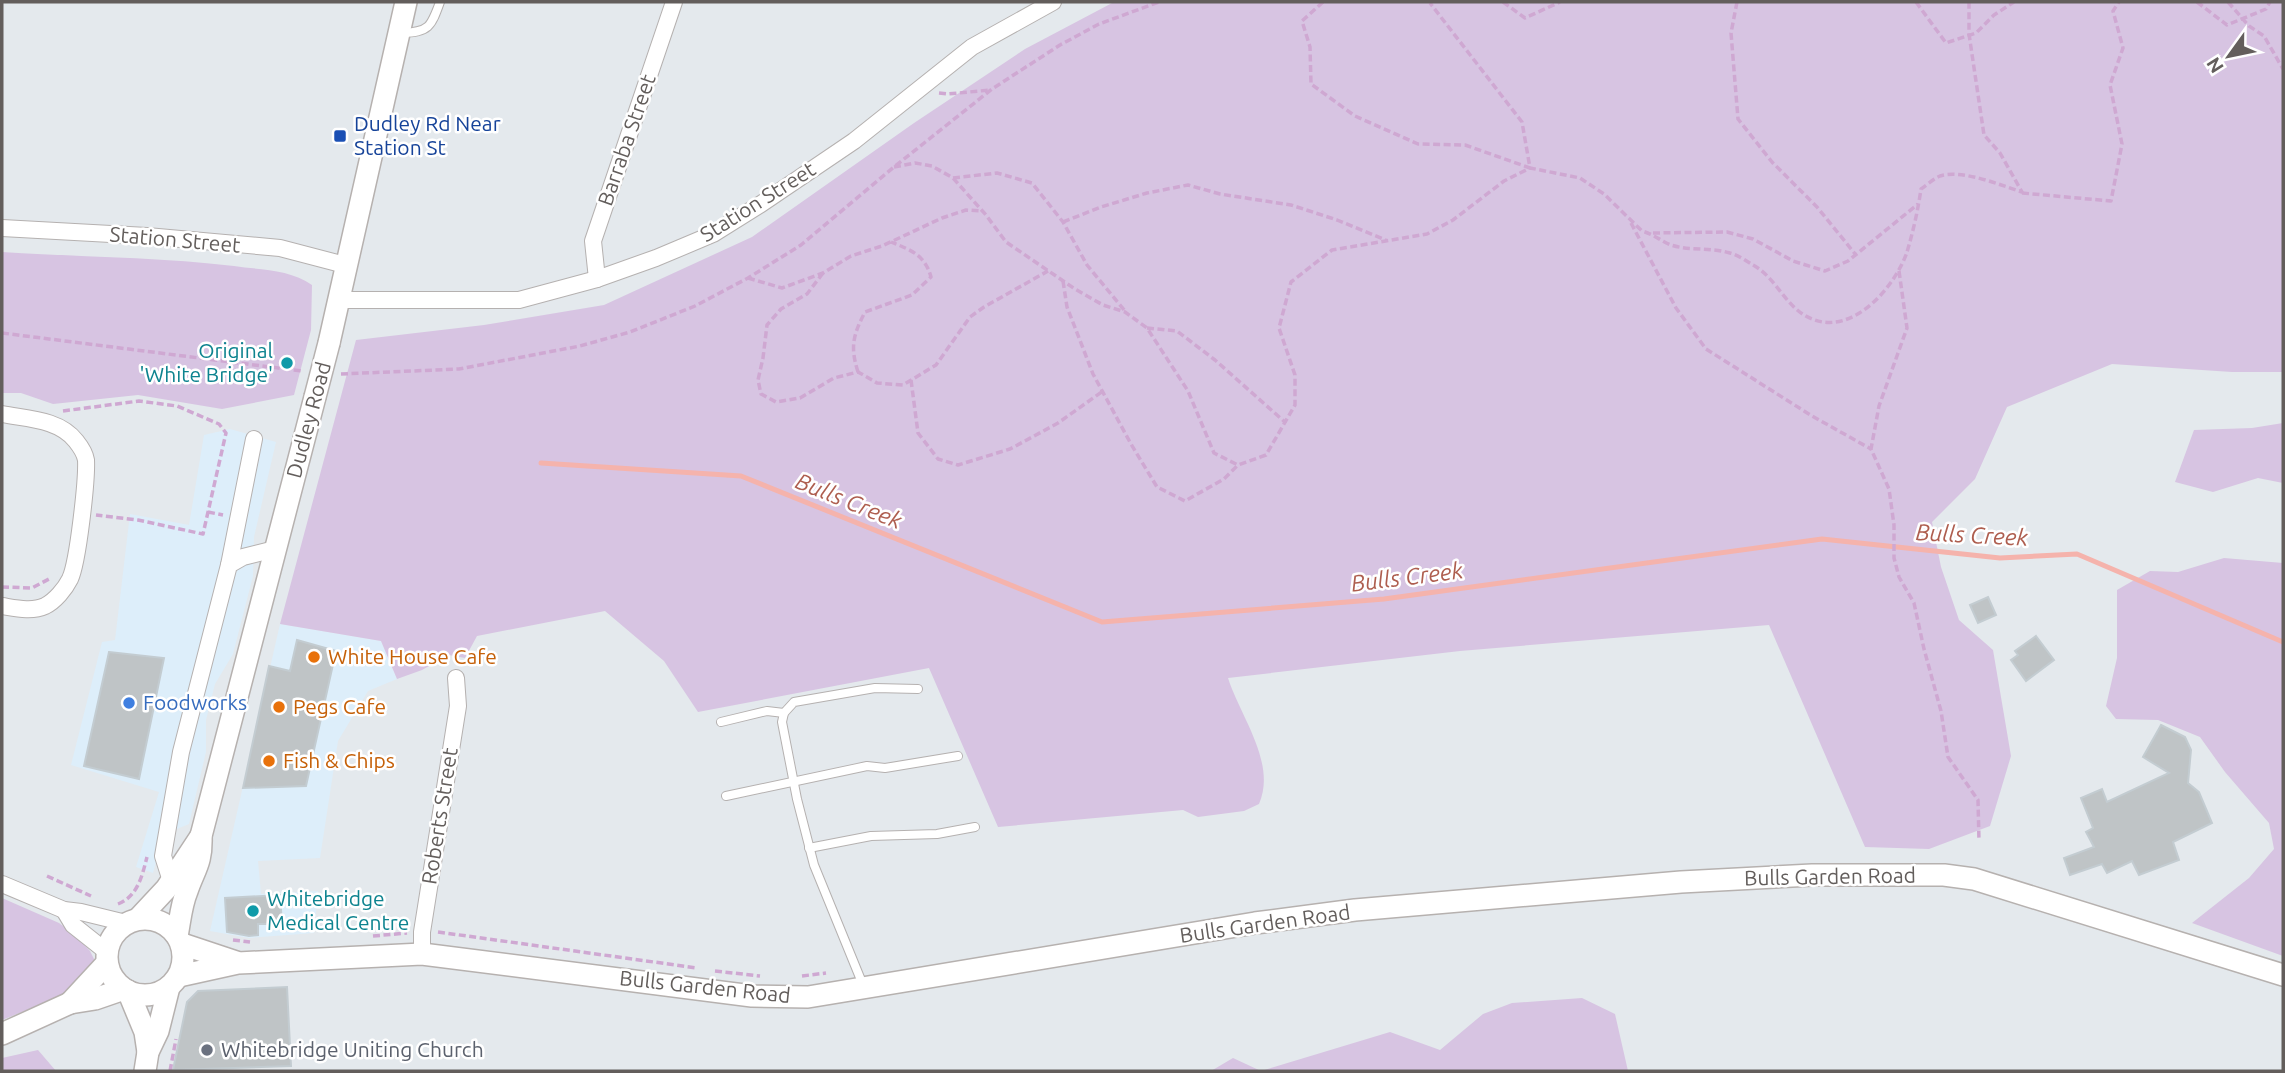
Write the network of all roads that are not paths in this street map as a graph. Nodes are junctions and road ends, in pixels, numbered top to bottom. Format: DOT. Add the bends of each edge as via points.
graph roads {
  1 [pos="406,2"];
  2 [pos="440,2"];
  3 [pos="674,2"];
  4 [pos="1053,2"];
  5 [pos="398,33"];
  6 [pos="2,228"];
  7 [pos="345,265"];
  8 [pos="597,279"];
  9 [pos="338,300"];
  10 [pos="2,414"];
  11 [pos="254,439"];
  12 [pos="275,549"];
  13 [pos="229,565"];
  14 [pos="2,606"];
  15 [pos="456,678"];
  16 [pos="918,689"];
  17 [pos="784,713"];
  18 [pos="721,722"];
  19 [pos="958,756"];
  20 [pos="794,780"];
  21 [pos="726,796"];
  22 [pos="975,828"];
  23 [pos="201,836"];
  24 [pos="809,848"];
  25 [pos="171,881"];
  26 [pos="2,884"];
  27 [pos="64,911"];
  28 [pos="132,921"];
  29 [pos="180,940"];
  30 [pos="422,954"];
  31 [pos="107,958"];
  32 [pos="238,963"];
  33 [pos="2283,975"];
  34 [pos="860,978"];
  35 [pos="174,981"];
  36 [pos="126,990"];
  37 [pos="70,1003"];
  38 [pos="2,1034"];
  39 [pos="146,1062"];
  1 -- 5 [label="main road, Dudley Road"];
  2 -- 5 [label="lane" via="429,27"];
  3 -- 8 [label="street, Barraba Street" via="593,241"];
  4 -- 8 [label="street, Station Street" via="972,47 854,141 713,234"];
  5 -- 7 [label="main road, Dudley Road"];
  6 -- 7 [label="street, Station Street" via="280,248"];
  7 -- 9 [label="main road, Dudley Road"];
  8 -- 9 [label="street, Station Street" via="519,300"];
  9 -- 12 [label="main road, Dudley Road, bridge"];
  10 -- 14 [label="street" via="63,429 86,458 71,577 43,607"];
  11 -- 13 [label="street"];
  12 -- 13 [label="street"];
  12 -- 23 [label="main road, Dudley Road"];
  13 -- 25 [label="street" via="181,752 163,856"];
  15 -- 30 [label="street, Roberts Street" via="458,706"];
  16 -- 17 [label="lane" via="849,691 794,702"];
  17 -- 18 [label="lane" via="767,711"];
  17 -- 20 [label="lane"];
  19 -- 20 [label="lane"];
  20 -- 21 [label="lane"];
  20 -- 24 [label="lane"];
  22 -- 24 [label="lane" via="871,836"];
  23 -- 25 [label="main road, Dudley Road"];
  23 -- 29 [label="main road, Dudley Road" via="201,854 185,896"];
  24 -- 34 [label="lane"];
  25 -- 28 [label="main road, Dudley Road"];
  26 -- 27 [label="street"];
  27 -- 28 [label="street"];
  27 -- 31 [label="street"];
  28 -- 29 [label="main road" via="165,923"];
  28 -- 31 [label="main road" via="113,935"];
  29 -- 32 [label="main road, Bulls Garden Road"];
  29 -- 35 [label="main road" via="184,961"];
  30 -- 32 [label="main road, Bulls Garden Road"];
  30 -- 34 [label="main road, Bulls Garden Road" via="752,996 808,997"];
  31 -- 36 [label="main road" via="113,978"];
  31 -- 37 [label="main road"];
  32 -- 35 [label="main road, Bulls Garden Road"];
  33 -- 34 [label="main road, Bulls Garden Road" via="1974,879 1812,875 1355,910"];
  35 -- 36 [label="main road" via="154,995"];
  35 -- 39 [label="main road"];
  36 -- 37 [label="main road"];
  36 -- 39 [label="main road" via="145,1032"];
  37 -- 38 [label="main road"];
}
